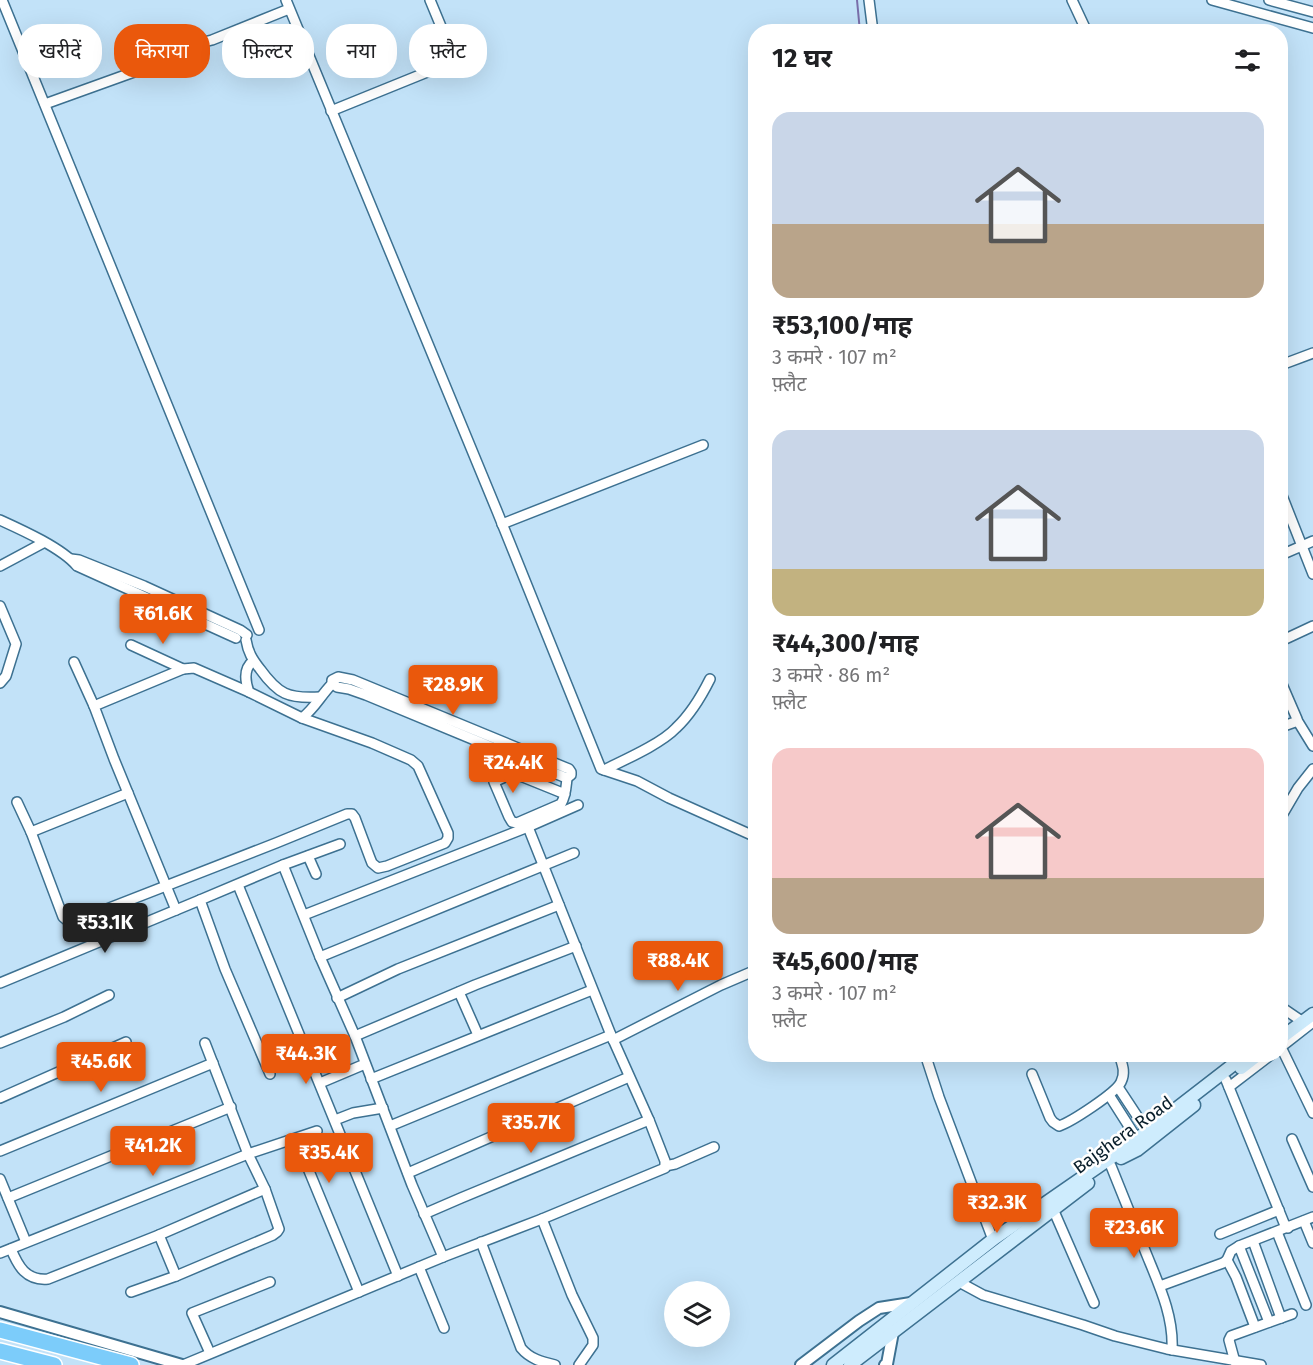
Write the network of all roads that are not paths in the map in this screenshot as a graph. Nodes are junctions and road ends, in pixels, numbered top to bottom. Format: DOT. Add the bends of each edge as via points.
graph roads {
  1 [pos="2,0"];
  2 [pos="430,0"];
  3 [pos="868,0"];
  4 [pos="1072,0"];
  5 [pos="1212,0"];
  6 [pos="1269,0"];
  7 [pos="288,5"];
  8 [pos="1313,12"];
  9 [pos="872,24"];
  10 [pos="1083,24"];
  11 [pos="1313,28"];
  12 [pos="45,104"];
  13 [pos="331,111"];
  14 [pos="1313,353"];
  15 [pos="1288,362"];
  16 [pos="704,445"];
  17 [pos="1288,511"];
  18 [pos="0,520"];
  19 [pos="502,524"];
  20 [pos="1313,542"];
  21 [pos="43,543"];
  22 [pos="1302,546"];
  23 [pos="1288,552"];
  24 [pos="0,566"];
  25 [pos="1313,574"];
  26 [pos="0,606"];
  27 [pos="3,623"];
  28 [pos="1313,626"];
  29 [pos="259,630"];
  30 [pos="1288,637"];
  31 [pos="131,645"];
  32 [pos="253,661"];
  33 [pos="74,662"];
  34 [pos="183,669"];
  35 [pos="710,679"];
  36 [pos="0,683"];
  37 [pos="249,692"];
  38 [pos="320,697"];
  39 [pos="1288,697"];
  40 [pos="94,706"];
  41 [pos="302,718"];
  42 [pos="1297,720"];
  43 [pos="1288,724"];
  44 [pos="1313,746"];
  45 [pos="1313,769"];
  46 [pos="604,770"];
  47 [pos="128,793"];
  48 [pos="565,794"];
  49 [pos="17,802"];
  50 [pos="578,805"];
  51 [pos="1288,805"];
  52 [pos="528,827"];
  53 [pos="31,831"];
  54 [pos="748,833"];
  55 [pos="340,844"];
  56 [pos="574,853"];
  57 [pos="308,856"];
  58 [pos="283,865"];
  59 [pos="543,866"];
  60 [pos="316,874"];
  61 [pos="166,885"];
  62 [pos="238,885"];
  63 [pos="200,900"];
  64 [pos="560,905"];
  65 [pos="176,910"];
  66 [pos="304,915"];
  67 [pos="576,946"];
  68 [pos="320,957"];
  69 [pos="748,974"];
  70 [pos="0,983"];
  71 [pos="592,990"];
  72 [pos="459,992"];
  73 [pos="110,995"];
  74 [pos="337,998"];
  75 [pos="1313,1004"];
  76 [pos="1288,1010"];
  77 [pos="1306,1019"];
  78 [pos="1288,1025"];
  79 [pos="1288,1033"];
  80 [pos="478,1035"];
  81 [pos="355,1036"];
  82 [pos="612,1038"];
  83 [pos="1288,1039"];
  84 [pos="126,1042"];
  85 [pos="0,1043"];
  86 [pos="205,1043"];
  87 [pos="1288,1061"];
  88 [pos="213,1062"];
  89 [pos="928,1062"];
  90 [pos="1121,1062"];
  91 [pos="1237,1062"];
  92 [pos="1251,1062"];
  93 [pos="1260,1062"];
  94 [pos="365,1064"];
  95 [pos="270,1074"];
  96 [pos="1032,1074"];
  97 [pos="629,1077"];
  98 [pos="371,1079"];
  99 [pos="320,1083"];
  100 [pos="1227,1084"];
  101 [pos="1118,1087"];
  102 [pos="1108,1095"];
  103 [pos="0,1098"];
  104 [pos="231,1107"];
  105 [pos="383,1108"];
  106 [pos="1313,1113"];
  107 [pos="335,1120"];
  108 [pos="649,1120"];
  109 [pos="390,1126"];
  110 [pos="317,1131"];
  111 [pos="1137,1139"];
  112 [pos="1292,1139"];
  113 [pos="714,1147"];
  114 [pos="0,1151"];
  115 [pos="248,1154"];
  116 [pos="307,1166"];
  117 [pos="665,1166"];
  118 [pos="1110,1166"];
  119 [pos="408,1173"];
  120 [pos="0,1179"];
  121 [pos="1313,1187"];
  122 [pos="264,1189"];
  123 [pos="8,1197"];
  124 [pos="1053,1209"];
  125 [pos="1279,1210"];
  126 [pos="424,1214"];
  127 [pos="542,1219"];
  128 [pos="1309,1219"];
  129 [pos="1022,1226"];
  130 [pos="1287,1228"];
  131 [pos="1277,1232"];
  132 [pos="1220,1234"];
  133 [pos="159,1235"];
  134 [pos="993,1239"];
  135 [pos="1253,1241"];
  136 [pos="26,1242"];
  137 [pos="481,1242"];
  138 [pos="1313,1243"];
  139 [pos="1239,1246"];
  140 [pos="11,1249"];
  141 [pos="0,1253"];
  142 [pos="443,1257"];
  143 [pos="1227,1260"];
  144 [pos="419,1267"];
  145 [pos="176,1275"];
  146 [pos="398,1276"];
  147 [pos="270,1282"];
  148 [pos="959,1282"];
  149 [pos="1160,1286"];
  150 [pos="131,1292"];
  151 [pos="359,1292"];
  152 [pos="911,1303"];
  153 [pos="1094,1303"];
  154 [pos="1306,1305"];
  155 [pos="0,1312"];
  156 [pos="1292,1314"];
  157 [pos="1281,1318"];
  158 [pos="1269,1322"];
  159 [pos="1255,1327"];
  160 [pos="444,1328"];
  161 [pos="0,1330"];
  162 [pos="894,1332"];
  163 [pos="1172,1350"];
  164 [pos="0,1351"];
  165 [pos="210,1353"];
  166 [pos="1236,1362"];
  167 [pos="54,1365"];
  168 [pos="131,1365"];
  169 [pos="182,1365"];
  170 [pos="555,1365"];
  171 [pos="579,1365"];
  172 [pos="801,1365"];
  173 [pos="833,1365"];
  174 [pos="850,1365"];
  175 [pos="885,1365"];
  176 [pos="1261,1365"];
  1 -- 12 [label="street"];
  2 -- 13 [label="street" via="452,53 451,61"];
  3 -- 9 [label="street"];
  4 -- 10 [label="street"];
  5 -- 11 [label="street"];
  6 -- 8 [label="street"];
  7 -- 12 [label="street" via="145,68"];
  7 -- 13 [label="street"];
  12 -- 29 [label="street"];
  13 -- 19 [label="street"];
  14 -- 15 [label="street"];
  16 -- 19 [label="street"];
  17 -- 22 [label="street"];
  18 -- 21 [label="street"];
  19 -- 46 [label="street"];
  20 -- 22 [label="street"];
  21 -- 24 [label="street"];
  21 -- 32 [label="street" via="71,559 144,586 215,623 240,630"];
  22 -- 23 [label="street"];
  22 -- 25 [label="street"];
  26 -- 27 [label="street"];
  27 -- 36 [label="street" via="16,644"];
  28 -- 30 [label="street"];
  31 -- 34 [label="street"];
  32 -- 37 [label="street" via="246,670"];
  32 -- 38 [label="street" via="279,690 296,697"];
  33 -- 40 [label="street"];
  34 -- 37 [label="street" via="194,668"];
  34 -- 40 [label="street"];
  35 -- 46 [label="street" via="697,704 671,733"];
  37 -- 41 [label="street"];
  38 -- 41 [label="street"];
  38 -- 48 [label="street" via="332,680 348,678 383,697 569,769"];
  39 -- 42 [label="street"];
  40 -- 47 [label="street"];
  41 -- 61 [label="street" via="372,743 416,764 445,824 447,841 378,868 349,813"];
  42 -- 43 [label="street"];
  42 -- 44 [label="street"];
  45 -- 51 [label="street"];
  46 -- 54 [label="street" via="637,781"];
  47 -- 53 [label="street"];
  47 -- 61 [label="street"];
  48 -- 48 [label="street" via="557,806 514,823 494,782 518,775"];
  49 -- 53 [label="street"];
  50 -- 52 [label="street"];
  52 -- 59 [label="street"];
  52 -- 66 [label="street"];
  53 -- 61 [label="street" via="63,917 69,921"];
  55 -- 57 [label="street"];
  56 -- 59 [label="street"];
  57 -- 58 [label="street"];
  57 -- 60 [label="street"];
  58 -- 62 [label="street"];
  58 -- 66 [label="street"];
  59 -- 64 [label="street"];
  59 -- 68 [label="street"];
  61 -- 65 [label="street"];
  62 -- 63 [label="street"];
  62 -- 99 [label="street"];
  63 -- 65 [label="street"];
  63 -- 95 [label="street"];
  64 -- 67 [label="street"];
  64 -- 74 [label="street" via="398,969"];
  65 -- 70 [label="street"];
  66 -- 68 [label="street"];
  67 -- 71 [label="street"];
  67 -- 72 [label="street"];
  68 -- 74 [label="street"];
  69 -- 82 [label="street"];
  71 -- 80 [label="street"];
  71 -- 82 [label="street"];
  72 -- 80 [label="street"];
  72 -- 81 [label="street"];
  73 -- 85 [label="street"];
  74 -- 81 [label="street"];
  75 -- 77 [label="main road"];
  76 -- 77 [label="street"];
  77 -- 78 [label="main road"];
  77 -- 79 [label="main road"];
  77 -- 83 [label="street"];
  80 -- 98 [label="street"];
  81 -- 94 [label="street"];
  82 -- 97 [label="street"];
  82 -- 109 [label="street"];
  84 -- 103 [label="street"];
  86 -- 88 [label="street"];
  87 -- 106 [label="street"];
  88 -- 104 [label="street"];
  88 -- 114 [label="street"];
  89 -- 134 [label="street"];
  90 -- 101 [label="street" via="1124,1071"];
  91 -- 111 [label="main road, Bajghera Road"];
  92 -- 100 [label="main road, Bajghera Road"];
  93 -- 100 [label="street"];
  94 -- 98 [label="street"];
  94 -- 99 [label="street"];
  96 -- 102 [label="street" via="1050,1118 1059,1126"];
  97 -- 108 [label="street"];
  97 -- 119 [label="street"];
  98 -- 105 [label="street"];
  99 -- 107 [label="street"];
  100 -- 118 [label="main road, Bajghera Road"];
  100 -- 125 [label="street"];
  101 -- 102 [label="street"];
  101 -- 111 [label="street"];
  102 -- 111 [label="street"];
  104 -- 115 [label="street"];
  104 -- 123 [label="street"];
  105 -- 107 [label="street"];
  105 -- 109 [label="street"];
  107 -- 146 [label="street"];
  108 -- 117 [label="street"];
  108 -- 126 [label="street"];
  109 -- 119 [label="street"];
  110 -- 115 [label="street"];
  111 -- 129 [label="main road, Bajghera Road"];
  112 -- 121 [label="street"];
  113 -- 117 [label="street"];
  115 -- 122 [label="street"];
  115 -- 136 [label="street"];
  116 -- 151 [label="street"];
  117 -- 127 [label="street"];
  118 -- 124 [label="main road, Bajghera Road"];
  118 -- 149 [label="street"];
  119 -- 126 [label="street"];
  120 -- 123 [label="street"];
  122 -- 133 [label="street"];
  122 -- 145 [label="street" via="278,1224 277,1232"];
  123 -- 136 [label="street"];
  124 -- 129 [label="main road, Bajghera Road"];
  124 -- 153 [label="street"];
  125 -- 130 [label="street"];
  125 -- 132 [label="street"];
  126 -- 142 [label="street"];
  127 -- 137 [label="street"];
  127 -- 171 [label="street" via="593,1338 593,1345"];
  128 -- 130 [label="street"];
  128 -- 138 [label="street"];
  129 -- 134 [label="main road"];
  129 -- 148 [label="main road, Bajghera Road"];
  130 -- 131 [label="street"];
  131 -- 135 [label="street"];
  131 -- 154 [label="street"];
  133 -- 140 [label="street" via="44,1280 21,1268"];
  133 -- 145 [label="street"];
  134 -- 152 [label="main road"];
  135 -- 139 [label="street"];
  135 -- 157 [label="street"];
  136 -- 140 [label="street"];
  137 -- 142 [label="street"];
  137 -- 170 [label="street" via="521,1348 538,1361"];
  139 -- 143 [label="street"];
  139 -- 158 [label="street"];
  140 -- 141 [label="street"];
  142 -- 144 [label="street"];
  143 -- 149 [label="street"];
  143 -- 159 [label="street"];
  144 -- 146 [label="street"];
  144 -- 160 [label="street"];
  145 -- 150 [label="street"];
  146 -- 151 [label="street"];
  147 -- 165 [label="street" via="192,1313"];
  148 -- 162 [label="main road, Bajghera Road"];
  148 -- 163 [label="street" via="983,1295"];
  149 -- 163 [label="street" via="1172,1324"];
  151 -- 165 [label="street"];
  152 -- 172 [label="street" via="879,1308"];
  152 -- 173 [label="main road"];
  155 -- 169 [label="street"];
  156 -- 157 [label="street"];
  157 -- 158 [label="street"];
  158 -- 159 [label="street"];
  159 -- 166 [label="street" via="1229,1339"];
  161 -- 168 [label="highway"];
  162 -- 174 [label="main road, Bajghera Road"];
  162 -- 175 [label="street"];
  163 -- 166 [label="street"];
  164 -- 167 [label="highway"];
  165 -- 169 [label="street"];
  166 -- 176 [label="street"];
}
